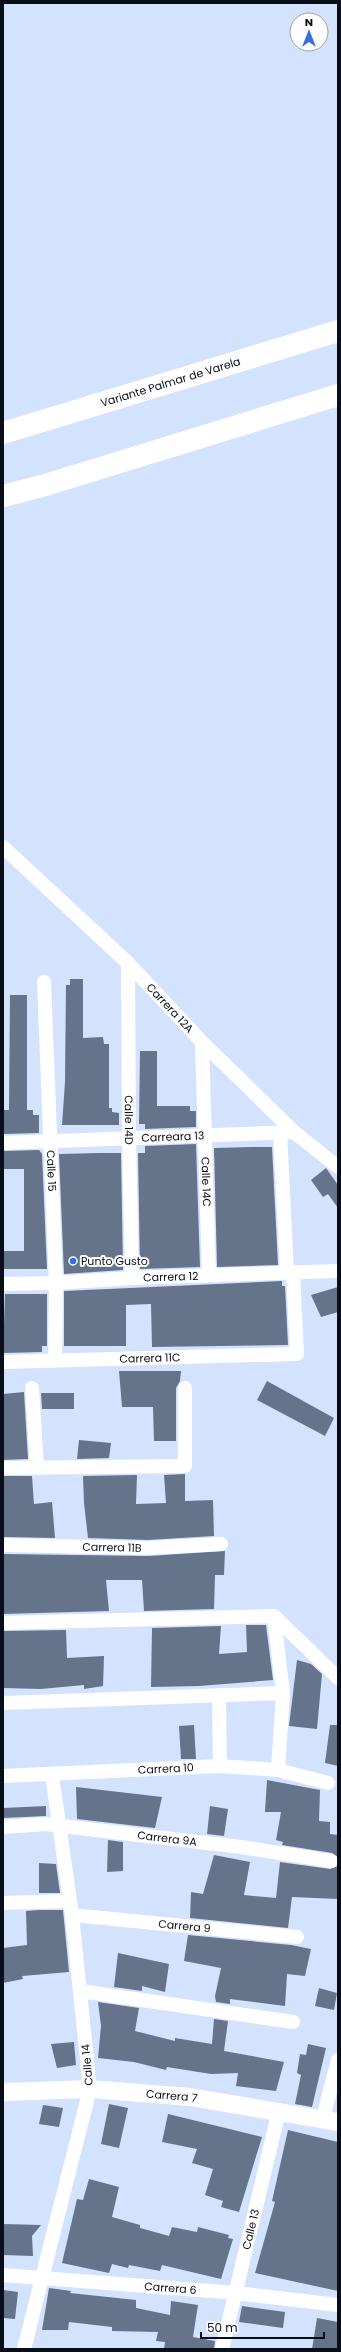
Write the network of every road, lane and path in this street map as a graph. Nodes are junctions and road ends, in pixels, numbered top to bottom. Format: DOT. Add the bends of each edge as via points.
graph roads {
  1 [pos="338,331"];
  2 [pos="338,395"];
  3 [pos="3,433"];
  4 [pos="3,496"];
  5 [pos="3,847"];
  6 [pos="128,963"];
  7 [pos="44,982"];
  8 [pos="202,1042"];
  9 [pos="287,1132"];
  10 [pos="205,1135"];
  11 [pos="128,1138"];
  12 [pos="51,1141"];
  13 [pos="3,1142"];
  14 [pos="338,1167"];
  15 [pos="338,1271"];
  16 [pos="290,1272"];
  17 [pos="210,1275"];
  18 [pos="132,1278"];
  19 [pos="56,1283"];
  20 [pos="3,1284"];
  21 [pos="55,1360"];
  22 [pos="3,1362"];
  23 [pos="32,1388"];
  24 [pos="185,1388"];
  25 [pos="3,1468"];
  26 [pos="37,1468"];
  27 [pos="221,1544"];
  28 [pos="3,1545"];
  29 [pos="274,1616"];
  30 [pos="3,1623"];
  31 [pos="338,1678"];
  32 [pos="283,1693"];
  33 [pos="219,1694"];
  34 [pos="3,1703"];
  35 [pos="220,1766"];
  36 [pos="278,1770"];
  37 [pos="52,1775"];
  38 [pos="3,1776"];
  39 [pos="328,1783"];
  40 [pos="3,1827"];
  41 [pos="60,1827"];
  42 [pos="331,1861"];
  43 [pos="3,1903"];
  44 [pos="71,1908"];
  45 [pos="297,1937"];
  46 [pos="80,1991"];
  47 [pos="293,2022"];
  48 [pos="338,2060"];
  49 [pos="90,2089"];
  50 [pos="3,2092"];
  51 [pos="279,2111"];
  52 [pos="330,2120"];
  53 [pos="3,2275"];
  54 [pos="41,2277"];
  55 [pos="236,2293"];
  56 [pos="338,2305"];
  57 [pos="24,2349"];
  58 [pos="222,2349"];
  1 -- 3 [label="highway, Variante Palmar de Varela"];
  2 -- 4 [label="highway"];
  5 -- 6 [label="street, Carrera 12A"];
  6 -- 8 [label="street, Carrera 12A"];
  6 -- 11 [label="street, Calle 14D"];
  7 -- 12 [label="street, Calle 15"];
  8 -- 9 [label="street, Carrera 12A"];
  8 -- 10 [label="street, Calle 14C"];
  9 -- 10 [label="street, Carreara 13"];
  9 -- 14 [label="street, Carrera 12A"];
  9 -- 16 [label="street"];
  10 -- 11 [label="street, Carreara 13"];
  10 -- 17 [label="street, Calle 14C"];
  11 -- 12 [label="street, Carreara 13"];
  11 -- 18 [label="street, Calle 14D"];
  12 -- 13 [label="street, Carreara 13"];
  12 -- 19 [label="street, Calle 15"];
  15 -- 16 [label="street, Carrera 12"];
  16 -- 17 [label="street, Carrera 12"];
  16 -- 21 [label="street, Carrera 11C" via="297,1354"];
  17 -- 18 [label="street, Carrera 12"];
  18 -- 19 [label="street, Carrera 12"];
  19 -- 20 [label="street, Carrera 12"];
  19 -- 21 [label="street, Calle 15"];
  21 -- 22 [label="street, Carrera 11C"];
  23 -- 26 [label="street"];
  24 -- 26 [label="street" via="185,1466"];
  25 -- 26 [label="street"];
  27 -- 28 [label="street, Carrera 11B" via="148,1548"];
  29 -- 30 [label="street"];
  29 -- 31 [label="street"];
  29 -- 32 [label="street"];
  32 -- 33 [label="street"];
  32 -- 36 [label="street"];
  33 -- 34 [label="street"];
  33 -- 35 [label="street"];
  35 -- 36 [label="street, Carrera 10"];
  35 -- 37 [label="street, Carrera 10"];
  36 -- 39 [label="street, Carrera 10"];
  37 -- 38 [label="street, Carrera 10"];
  37 -- 41 [label="street, Calle 14"];
  40 -- 41 [label="street, Carrera 9A" via="37,1824"];
  41 -- 42 [label="street, Carrera 9A" via="241,1847"];
  41 -- 44 [label="street, Calle 14"];
  43 -- 44 [label="street, Carrera 9"];
  44 -- 45 [label="street, Carrera 9"];
  44 -- 46 [label="street, Calle 14"];
  46 -- 47 [label="street"];
  46 -- 49 [label="street, Calle 14"];
  48 -- 52 [label="street"];
  49 -- 50 [label="street, Carrera 7"];
  49 -- 51 [label="street, Carrera 7" via="190,2097"];
  49 -- 54 [label="street, Calle 14"];
  51 -- 52 [label="street, Carrera 7"];
  51 -- 55 [label="street, Calle 13"];
  53 -- 54 [label="street, Carrera 6"];
  54 -- 55 [label="street, Carrera 6"];
  54 -- 57 [label="street, Calle 14"];
  55 -- 56 [label="street, Carrera 6"];
  55 -- 58 [label="street, Calle 13"];
}
